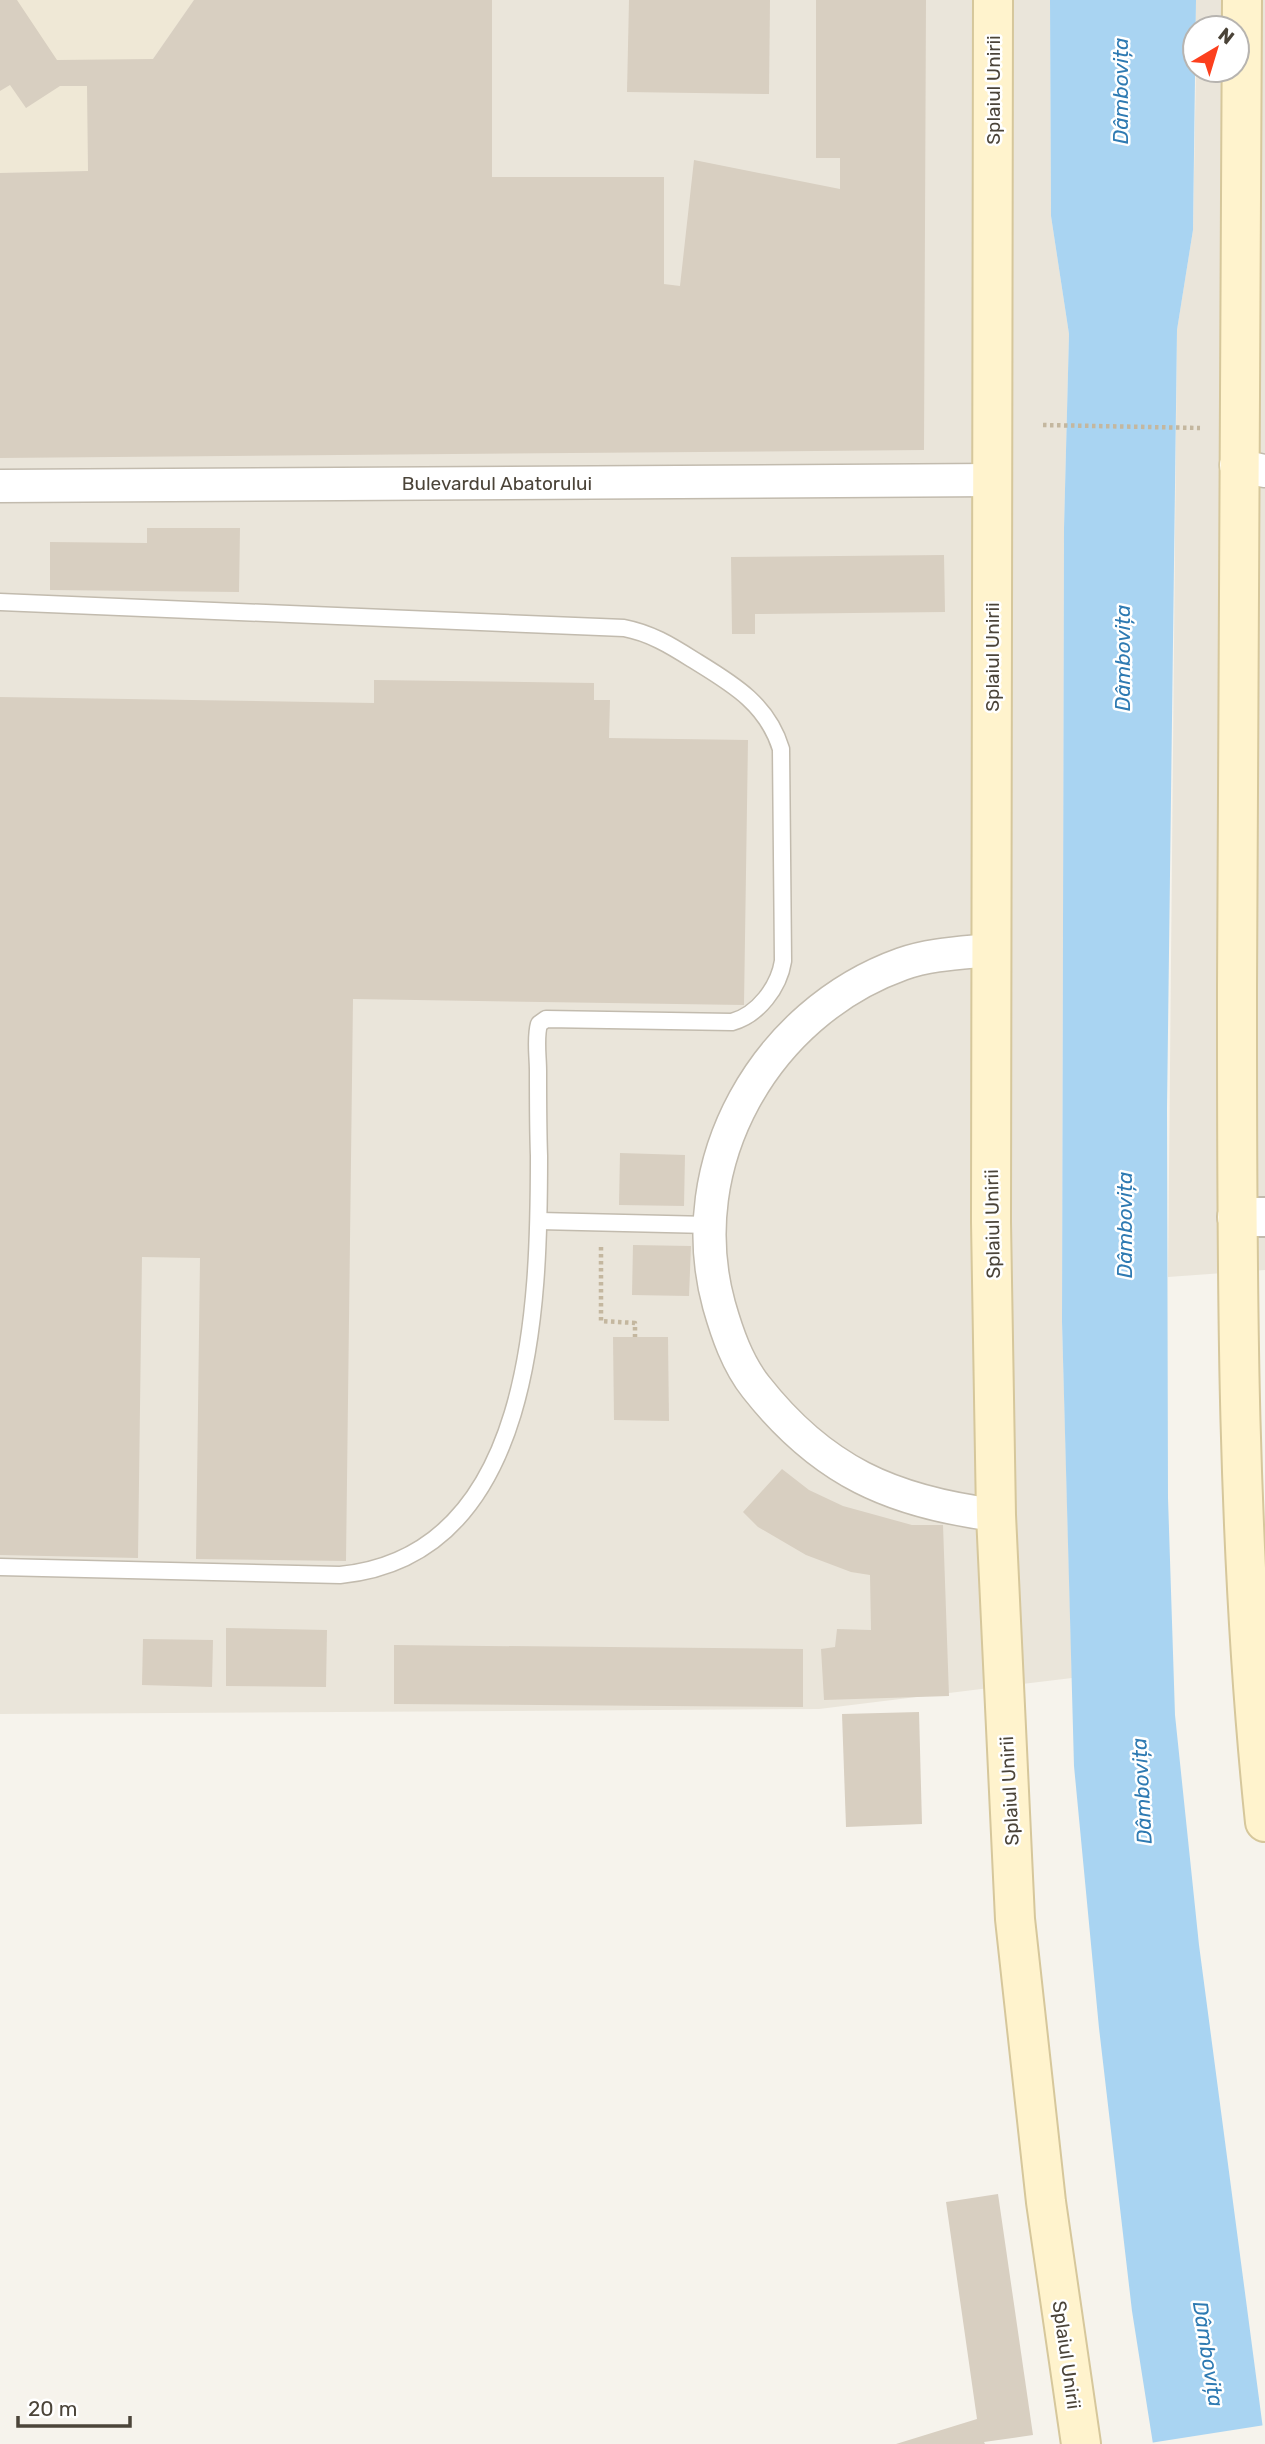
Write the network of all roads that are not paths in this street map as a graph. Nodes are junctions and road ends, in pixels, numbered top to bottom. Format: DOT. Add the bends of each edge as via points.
graph roads {
  1 [pos="993,0"];
  2 [pos="1242,0"];
  3 [pos="1251,468"];
  4 [pos="993,480"];
  5 [pos="0,486"];
  6 [pos="0,602"];
  7 [pos="991,950"];
  8 [pos="1251,1217"];
  9 [pos="539,1221"];
  10 [pos="709,1225"];
  11 [pos="996,1515"];
  12 [pos="0,1567"];
  13 [pos="1265,1822"];
  14 [pos="1081,2444"];
  1 -- 4 [label="main road, Splaiul Unirii"];
  2 -- 3 [label="main road"];
  3 -- 8 [label="main road"];
  4 -- 5 [label="street, Bulevardul Abatorului"];
  4 -- 7 [label="main road, Splaiul Unirii"];
  6 -- 9 [label="lane" via="624,628 657,638 732,684 759,708 781,749 783,961 778,981 758,1006 732,1022 546,1019 539,1024"];
  7 -- 10 [label="street" via="904,963 869,978 825,1004 787,1038 756,1079 731,1124 716,1173"];
  7 -- 11 [label="main road, Splaiul Unirii"];
  8 -- 13 [label="main road" via="1244,1578"];
  9 -- 10 [label="lane"];
  9 -- 12 [label="lane" via="527,1355 509,1427 486,1479 467,1507 418,1550 387,1567 340,1575"];
  10 -- 11 [label="street" via="713,1281 728,1337 754,1385 796,1432 839,1465 883,1489 918,1502"];
  11 -- 14 [label="main road, Splaiul Unirii" via="1017,1931 1046,2202"];
}
